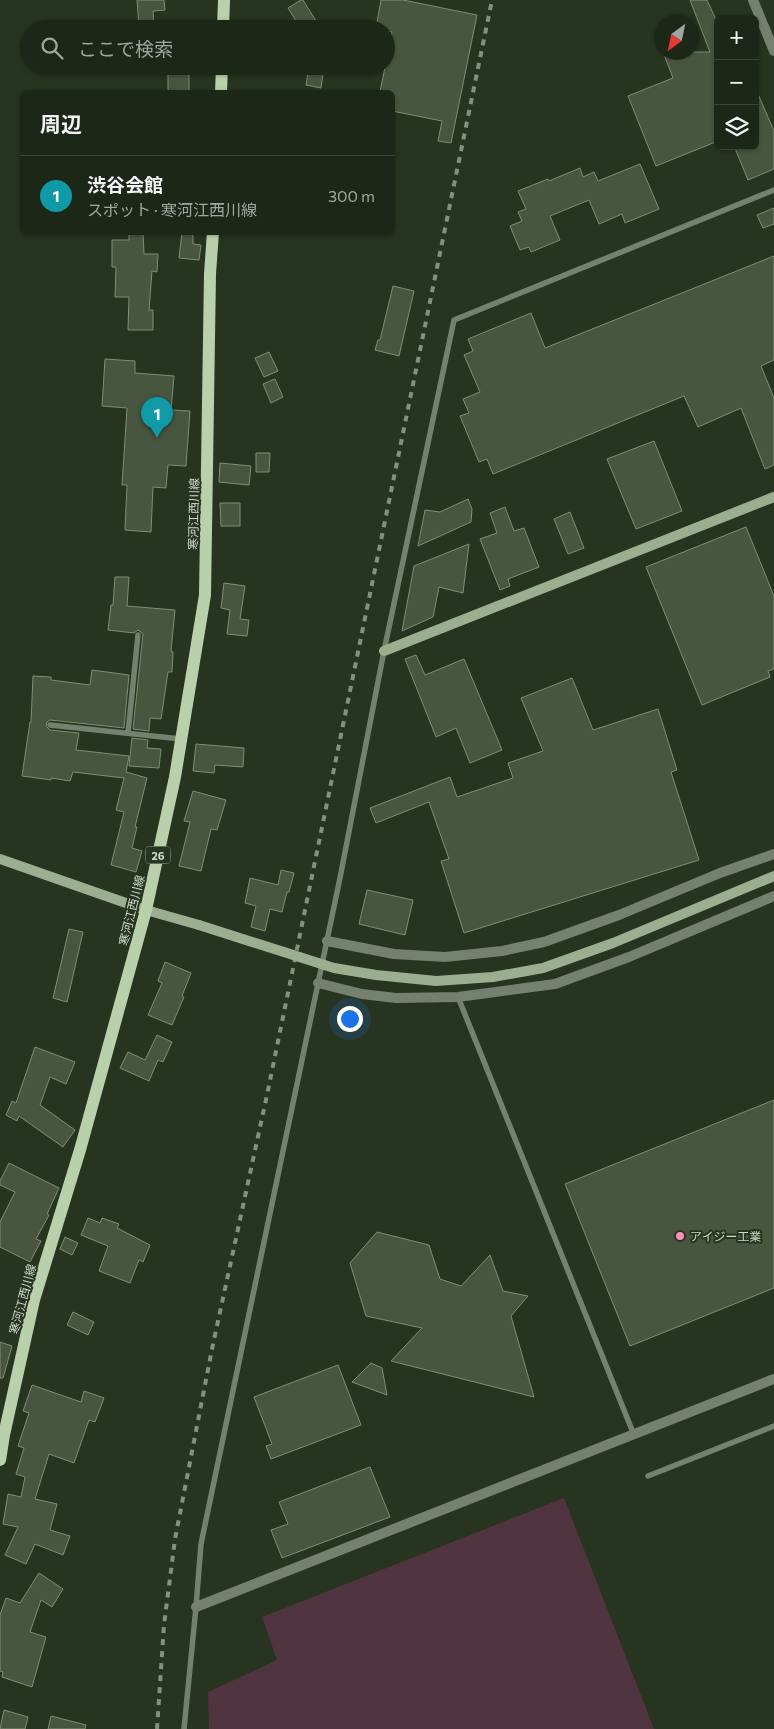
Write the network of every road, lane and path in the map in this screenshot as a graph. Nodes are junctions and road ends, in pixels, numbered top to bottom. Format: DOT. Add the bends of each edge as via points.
graph roads {
  1 [pos="224,0"];
  2 [pos="754,0"];
  3 [pos="223,20"];
  4 [pos="774,51"];
  5 [pos="222,75"];
  6 [pos="221,90"];
  7 [pos="774,190"];
  8 [pos="213,235"];
  9 [pos="774,497"];
  10 [pos="138,635"];
  11 [pos="384,651"];
  12 [pos="50,725"];
  13 [pos="128,733"];
  14 [pos="182,738"];
  15 [pos="774,854"];
  16 [pos="0,859"];
  17 [pos="774,876"];
  18 [pos="774,896"];
  19 [pos="146,910"];
  20 [pos="327,941"];
  21 [pos="318,983"];
  22 [pos="458,997"];
  23 [pos="774,1379"];
  24 [pos="774,1426"];
  25 [pos="634,1435"];
  26 [pos="0,1460"];
  27 [pos="648,1476"];
  28 [pos="196,1607"];
  29 [pos="184,1729"];
  1 -- 3 [label="main road"];
  2 -- 4 [label="street"];
  5 -- 6 [label="main road"];
  7 -- 11 [label="lane" via="454,320"];
  8 -- 14 [label="main road, 寒河江西川線 / 26" via="205,595"];
  9 -- 11 [label="street"];
  10 -- 13 [label="lane"];
  11 -- 20 [label="lane"];
  12 -- 13 [label="lane"];
  13 -- 14 [label="lane"];
  14 -- 19 [label="main road, 寒河江西川線 / 26"];
  15 -- 20 [label="street" via="544,942 502,951 445,957 420,956"];
  16 -- 19 [label="street"];
  17 -- 19 [label="street, bridge" via="614,943 543,968 493,977 436,981 334,968"];
  18 -- 22 [label="street" via="555,984"];
  19 -- 26 [label="main road, 寒河江西川線 / 26" via="80,1150 34,1300"];
  20 -- 21 [label="lane"];
  21 -- 22 [label="street" via="396,998"];
  21 -- 28 [label="lane" via="201,1544"];
  22 -- 25 [label="lane"];
  23 -- 25 [label="street"];
  24 -- 27 [label="lane"];
  25 -- 28 [label="street"];
  28 -- 29 [label="lane"];
}
